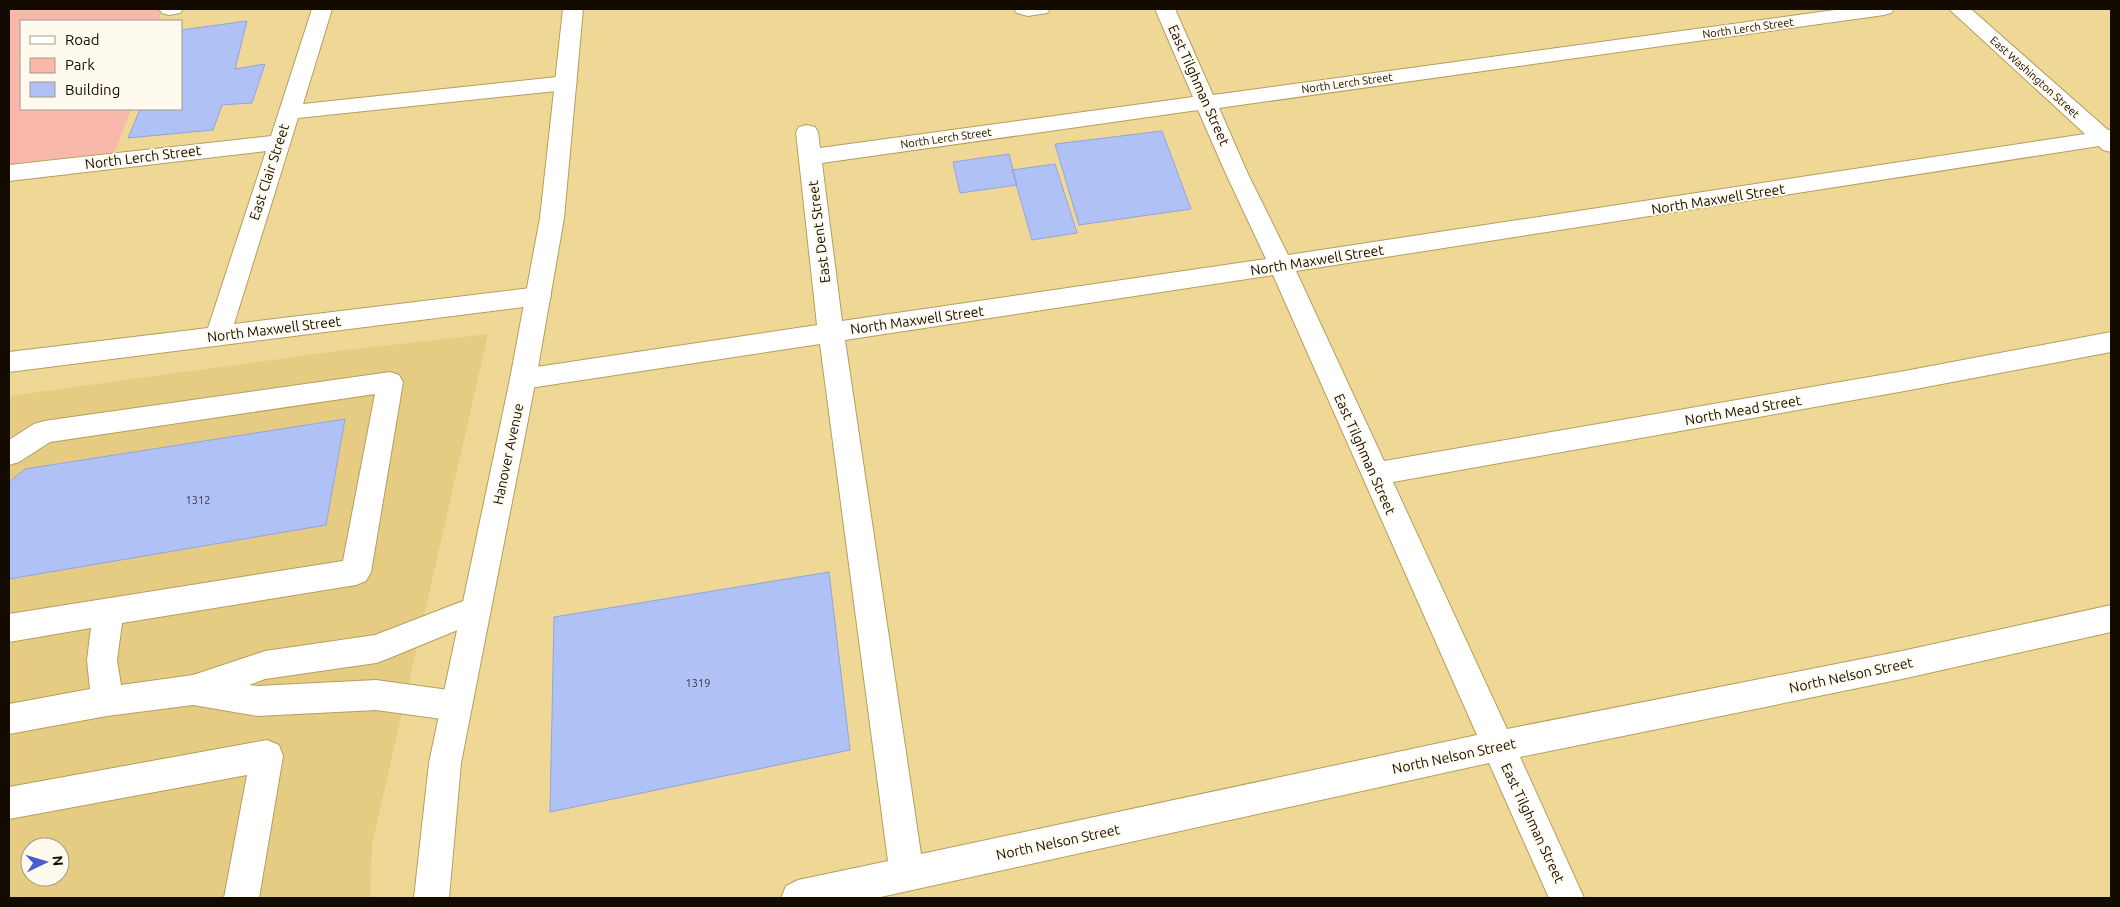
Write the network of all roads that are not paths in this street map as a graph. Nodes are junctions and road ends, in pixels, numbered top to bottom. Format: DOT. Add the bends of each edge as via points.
graph roads {
  1 [pos="322,9"];
  2 [pos="573,9"];
  3 [pos="1024,9"];
  4 [pos="1040,9"];
  5 [pos="1165,9"];
  6 [pos="1884,9"];
  7 [pos="1959,9"];
  8 [pos="566,83"];
  9 [pos="1206,102"];
  10 [pos="288,112"];
  11 [pos="807,132"];
  12 [pos="2109,140"];
  13 [pos="278,142"];
  14 [pos="810,157"];
  15 [pos="9,173"];
  16 [pos="1281,265"];
  17 [pos="539,296"];
  18 [pos="831,333"];
  19 [pos="218,336"];
  20 [pos="2111,342"];
  21 [pos="9,362"];
  22 [pos="523,379"];
  23 [pos="9,454"];
  24 [pos="1375,474"];
  25 [pos="476,609"];
  26 [pos="109,611"];
  27 [pos="2111,619"];
  28 [pos="9,628"];
  29 [pos="193,690"];
  30 [pos="107,700"];
  31 [pos="456,706"];
  32 [pos="9,719"];
  33 [pos="1498,746"];
  34 [pos="9,804"];
  35 [pos="907,874"];
  36 [pos="242,898"];
  37 [pos="430,898"];
  38 [pos="798,898"];
  39 [pos="1567,898"];
  1 -- 10 [label="street, East Clair Street"];
  2 -- 8 [label="street, Hanover Avenue"];
  3 -- 4 [label="street"];
  5 -- 9 [label="street, East Tilghman Street"];
  6 -- 9 [label="street, North Lerch Street"];
  7 -- 12 [label="street, East Washington Street"];
  8 -- 10 [label="street"];
  8 -- 17 [label="street, Hanover Avenue" via="552,218"];
  9 -- 14 [label="street, North Lerch Street"];
  9 -- 16 [label="street, East Tilghman Street"];
  10 -- 13 [label="street, East Clair Street"];
  11 -- 14 [label="street, East Dent Street"];
  12 -- 16 [label="street, North Maxwell Street"];
  13 -- 15 [label="street, North Lerch Street"];
  13 -- 19 [label="street, East Clair Street"];
  14 -- 18 [label="street, East Dent Street"];
  16 -- 18 [label="street, North Maxwell Street"];
  16 -- 24 [label="street, East Tilghman Street"];
  17 -- 19 [label="street, North Maxwell Street"];
  17 -- 22 [label="street, Hanover Avenue"];
  18 -- 22 [label="street, North Maxwell Street"];
  18 -- 35 [label="street, East Dent Street"];
  19 -- 21 [label="street, North Maxwell Street"];
  20 -- 24 [label="street, North Mead Street"];
  22 -- 25 [label="street, Hanover Avenue"];
  23 -- 26 [label="street" via="44,432 390,382 356,572"];
  24 -- 33 [label="street, East Tilghman Street"];
  25 -- 29 [label="street" via="376,649 264,665"];
  25 -- 31 [label="street, Hanover Avenue"];
  26 -- 28 [label="street"];
  26 -- 30 [label="street" via="102,660"];
  27 -- 33 [label="street, North Nelson Street" via="1902,665"];
  29 -- 30 [label="street"];
  29 -- 31 [label="street" via="258,701 376,695"];
  30 -- 32 [label="street"];
  31 -- 37 [label="street, Hanover Avenue" via="445,763"];
  33 -- 35 [label="street, North Nelson Street"];
  33 -- 39 [label="street, East Tilghman Street"];
  34 -- 36 [label="street" via="267,756"];
  35 -- 38 [label="street, North Nelson Street"];
}
